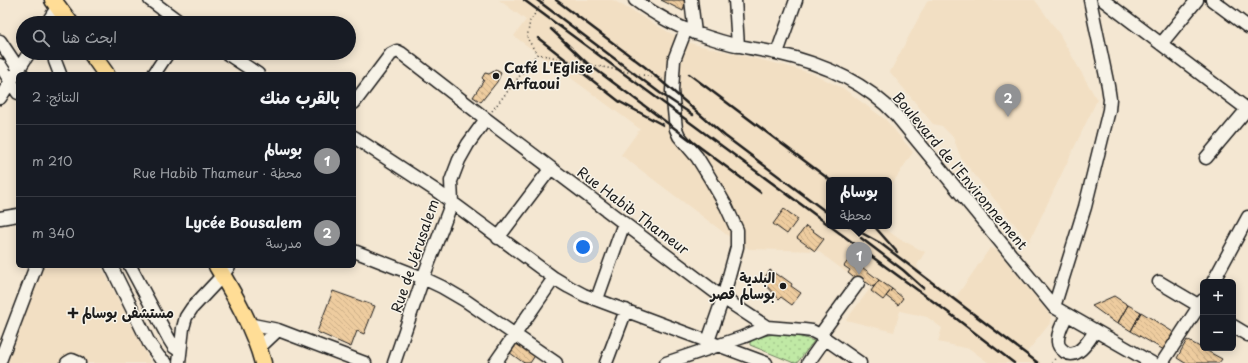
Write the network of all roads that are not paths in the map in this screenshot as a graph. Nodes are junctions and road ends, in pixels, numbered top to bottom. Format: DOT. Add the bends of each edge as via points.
graph roads {
  1 [pos="150,0"];
  2 [pos="634,0"];
  3 [pos="691,0"];
  4 [pos="735,0"];
  5 [pos="796,0"];
  6 [pos="1090,0"];
  7 [pos="1102,0"];
  8 [pos="1197,0"];
  9 [pos="1212,0"];
  10 [pos="172,16"];
  11 [pos="1248,27"];
  12 [pos="690,31"];
  13 [pos="0,41"];
  14 [pos="1161,44"];
  15 [pos="738,46"];
  16 [pos="777,53"];
  17 [pos="26,60"];
  18 [pos="54,60"];
  19 [pos="96,60"];
  20 [pos="163,60"];
  21 [pos="237,60"];
  22 [pos="0,65"];
  23 [pos="20,72"];
  24 [pos="59,72"];
  25 [pos="105,72"];
  26 [pos="155,72"];
  27 [pos="255,72"];
  28 [pos="16,76"];
  29 [pos="11,81"];
  30 [pos="16,90"];
  31 [pos="0,98"];
  32 [pos="356,99"];
  33 [pos="1248,108"];
  34 [pos="486,119"];
  35 [pos="356,138"];
  36 [pos="1206,158"];
  37 [pos="552,168"];
  38 [pos="452,202"];
  39 [pos="16,215"];
  40 [pos="1248,217"];
  41 [pos="0,218"];
  42 [pos="624,223"];
  43 [pos="498,238"];
  44 [pos="356,253"];
  45 [pos="35,268"];
  46 [pos="113,268"];
  47 [pos="131,268"];
  48 [pos="223,269"];
  49 [pos="423,278"];
  50 [pos="554,278"];
  51 [pos="1215,279"];
  52 [pos="1159,282"];
  53 [pos="858,283"];
  54 [pos="722,298"];
  55 [pos="597,299"];
  56 [pos="1200,304"];
  57 [pos="1054,307"];
  58 [pos="1200,308"];
  59 [pos="626,310"];
  60 [pos="1067,315"];
  61 [pos="248,324"];
  62 [pos="767,327"];
  63 [pos="1236,328"];
  64 [pos="278,330"];
  65 [pos="1095,331"];
  66 [pos="515,335"];
  67 [pos="1248,335"];
  68 [pos="823,337"];
  69 [pos="714,343"];
  70 [pos="259,348"];
  71 [pos="180,357"];
  72 [pos="0,361"];
  73 [pos="67,363"];
  74 [pos="79,363"];
  75 [pos="166,363"];
  76 [pos="264,363"];
  77 [pos="365,363"];
  78 [pos="394,363"];
  79 [pos="495,363"];
  80 [pos="556,363"];
  81 [pos="606,363"];
  82 [pos="666,363"];
  83 [pos="766,363"];
  84 [pos="808,363"];
  85 [pos="860,363"];
  86 [pos="1152,363"];
  87 [pos="1162,363"];
  1 -- 10 [label="street"];
  2 -- 12 [label="street, Boulevard de l'Environnement"];
  3 -- 12 [label="street"];
  4 -- 15 [label="street"];
  5 -- 16 [label="street"];
  6 -- 57 [label="street" via="1110,99 1085,207"];
  7 -- 14 [label="street"];
  8 -- 14 [label="street"];
  9 -- 11 [label="street"];
  12 -- 15 [label="street, Boulevard de l'Environnement"];
  12 -- 54 [label="street" via="674,60 673,102 676,129 697,157 737,230 737,247"];
  13 -- 23 [label="street"];
  14 -- 33 [label="street"];
  15 -- 16 [label="street, Boulevard de l'Environnement"];
  16 -- 57 [label="street, Boulevard de l'Environnement" via="831,71 869,91 884,103"];
  17 -- 23 [label="street"];
  18 -- 24 [label="street"];
  19 -- 25 [label="main road"];
  20 -- 26 [label="street"];
  21 -- 27 [label="street"];
  22 -- 29 [label="street"];
  28 -- 29 [label="street"];
  29 -- 30 [label="street"];
  29 -- 31 [label="street"];
  32 -- 34 [label="street, Rue Habib Thameur" via="391,54 397,52"];
  33 -- 36 [label="street"];
  34 -- 37 [label="street, Rue Habib Thameur"];
  34 -- 38 [label="street, Rue de Jérusalem" via="459,160 451,181"];
  35 -- 38 [label="street"];
  37 -- 42 [label="street, Rue Habib Thameur"];
  37 -- 43 [label="street"];
  38 -- 43 [label="street"];
  38 -- 49 [label="street, Rue de Jérusalem"];
  39 -- 41 [label="street"];
  40 -- 51 [label="street"];
  42 -- 54 [label="street, Rue Habib Thameur"];
  42 -- 55 [label="street"];
  43 -- 50 [label="street"];
  44 -- 49 [label="street"];
  45 -- 72 [label="street"];
  46 -- 75 [label="street" via="149,343"];
  47 -- 71 [label="street"];
  48 -- 61 [label="main road"];
  48 -- 71 [label="street" via="186,317"];
  49 -- 66 [label="street" via="466,301"];
  49 -- 78 [label="street, Rue de Jérusalem"];
  50 -- 55 [label="street"];
  50 -- 66 [label="street"];
  52 -- 56 [label="street"];
  53 -- 68 [label="street"];
  54 -- 62 [label="street, Rue Habib Thameur"];
  54 -- 69 [label="street"];
  55 -- 59 [label="street"];
  57 -- 60 [label="street, Boulevard de l'Environnement"];
  58 -- 87 [label="street"];
  59 -- 69 [label="street"];
  59 -- 81 [label="street"];
  60 -- 65 [label="street, Boulevard de l'Environnement"];
  60 -- 65 [label="street" via="1058,341 1059,346 1066,352 1081,350"];
  61 -- 64 [label="street"];
  61 -- 70 [label="main road"];
  62 -- 68 [label="street, Rue Habib Thameur" via="804,330"];
  62 -- 69 [label="street"];
  63 -- 67 [label="street"];
  64 -- 70 [label="street"];
  64 -- 77 [label="street"];
  65 -- 86 [label="street, Boulevard de l'Environnement"];
  66 -- 79 [label="street"];
  66 -- 80 [label="street"];
  68 -- 84 [label="street"];
  68 -- 85 [label="street, Rue Habib Thameur"];
  69 -- 82 [label="street"];
  69 -- 83 [label="street"];
  70 -- 76 [label="main road"];
  73 -- 74 [label="street" via="72,360"];
}
